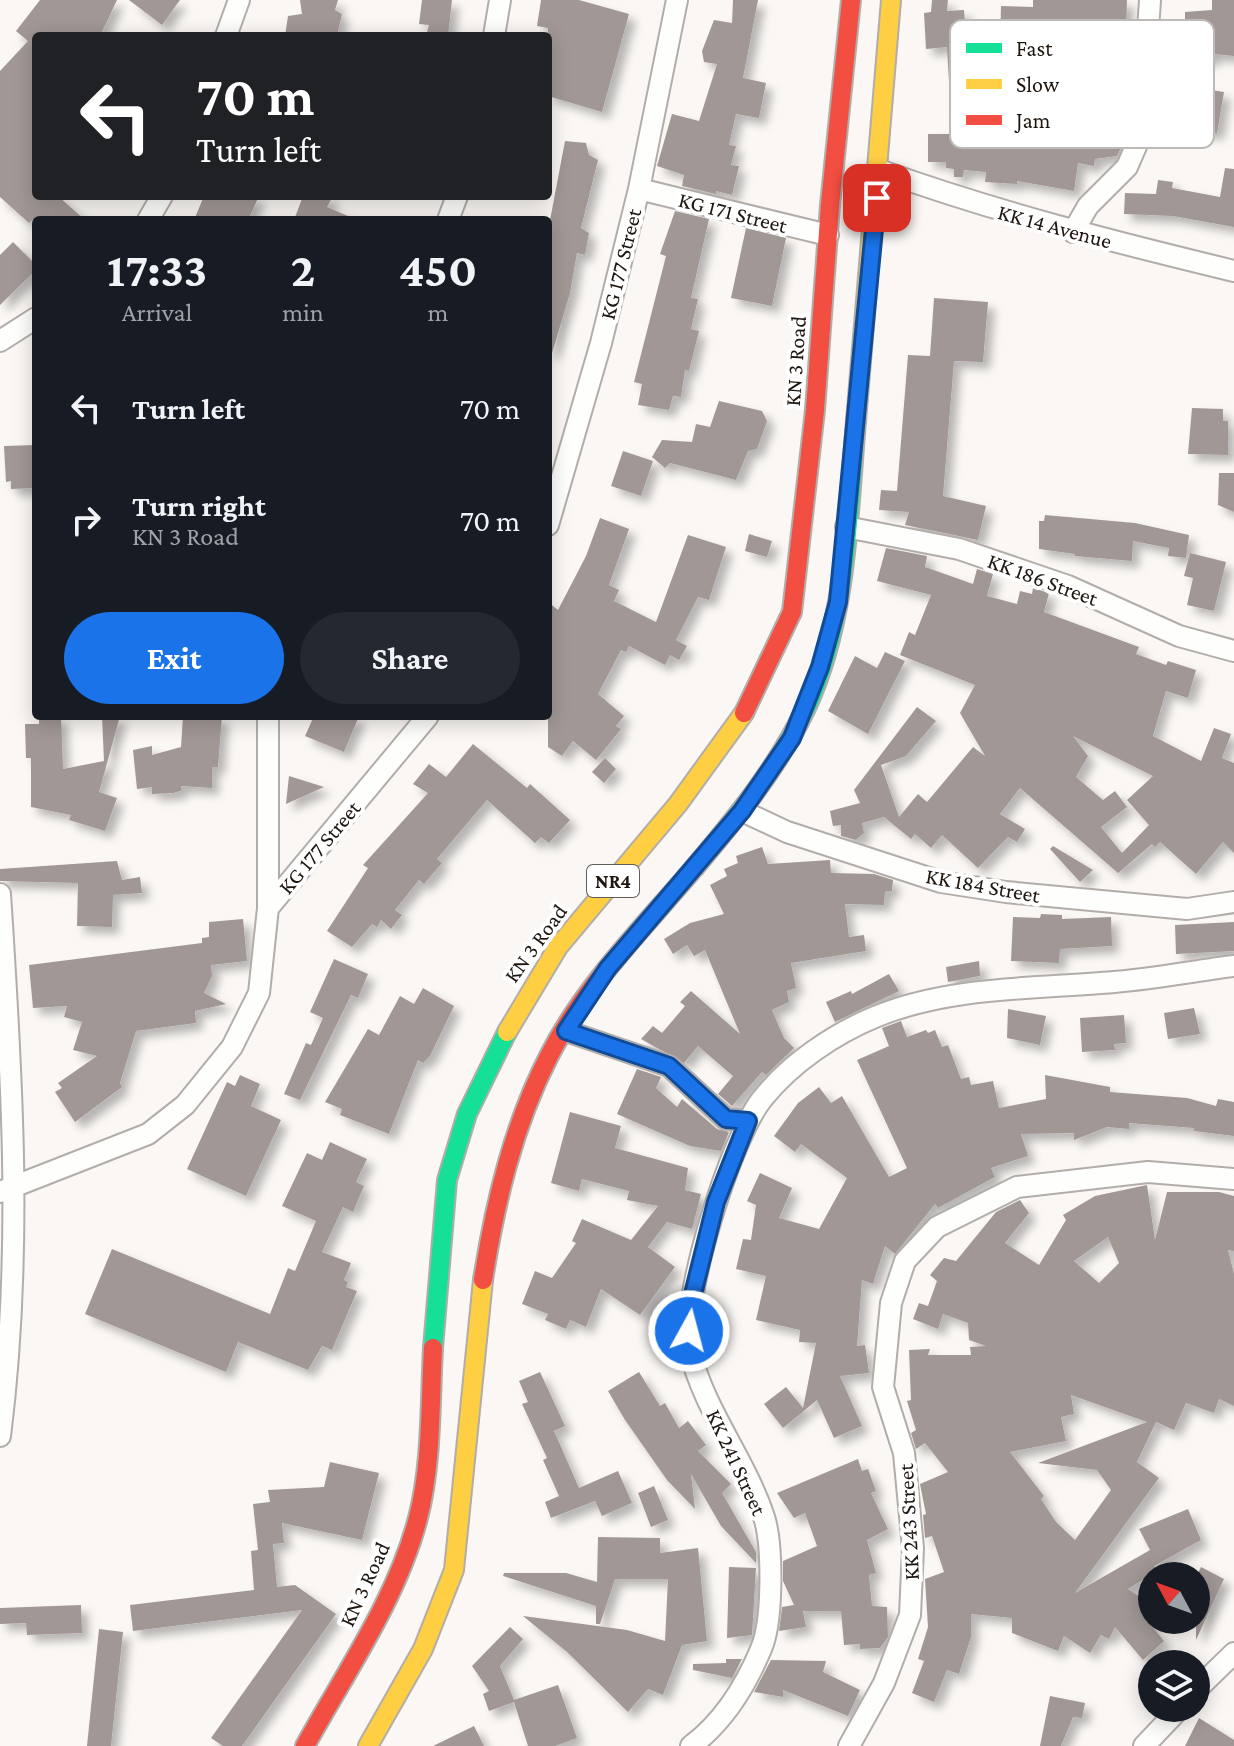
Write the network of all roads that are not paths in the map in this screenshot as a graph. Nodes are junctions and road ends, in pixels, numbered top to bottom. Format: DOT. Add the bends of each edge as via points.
graph roads {
  1 [pos="239,0"];
  2 [pos="500,0"];
  3 [pos="677,0"];
  4 [pos="851,0"];
  5 [pos="891,0"];
  6 [pos="1150,0"];
  7 [pos="1149,20"];
  8 [pos="227,32"];
  9 [pos="495,32"];
  10 [pos="1135,148"];
  11 [pos="879,170"];
  12 [pos="639,189"];
  13 [pos="1073,232"];
  14 [pos="828,235"];
  15 [pos="1234,271"];
  16 [pos="32,321"];
  17 [pos="0,341"];
  18 [pos="552,511"];
  19 [pos="846,527"];
  20 [pos="1234,651"];
  21 [pos="268,720"];
  22 [pos="425,720"];
  23 [pos="742,811"];
  24 [pos="0,894"];
  25 [pos="1234,902"];
  26 [pos="268,908"];
  27 [pos="1234,966"];
  28 [pos="566,1031"];
  29 [pos="748,1121"];
  30 [pos="1234,1179"];
  31 [pos="8,1189"];
  32 [pos="0,1436"];
  33 [pos="1234,1653"];
  34 [pos="1210,1676"];
  35 [pos="1167,1722"];
  36 [pos="305,1746"];
  37 [pos="368,1746"];
  38 [pos="691,1746"];
  39 [pos="849,1746"];
  40 [pos="1144,1746"];
  1 -- 8 [label="street"];
  2 -- 9 [label="street"];
  3 -- 12 [label="street, KG 177 Street"];
  4 -- 14 [label="highway, KN 3 Road / NR4"];
  5 -- 11 [label="highway, NR4"];
  6 -- 7 [label="street"];
  10 -- 13 [label="street" via="1127,167 1088,206"];
  11 -- 13 [label="street, KK 14 Avenue"];
  11 -- 19 [label="highway, NR4"];
  12 -- 14 [label="street, KG 171 Street"];
  12 -- 18 [label="street, KG 177 Street"];
  13 -- 15 [label="street, KK 14 Avenue"];
  14 -- 36 [label="highway, KN 3 Road / NR4" via="792,612 737,726 558,947 516,1013 467,1114 447,1180 419,1515 402,1569"];
  16 -- 17 [label="street"];
  19 -- 20 [label="street, KK 186 Street" via="959,549 1068,586 1179,636"];
  19 -- 23 [label="highway, NR4" via="838,602 820,667 792,738"];
  21 -- 26 [label="street"];
  22 -- 26 [label="street, KG 177 Street"];
  23 -- 25 [label="street, KK 184 Street" via="787,832 941,882 1187,909"];
  23 -- 28 [label="highway, NR4" via="608,968"];
  24 -- 31 [label="street"];
  26 -- 31 [label="street, KG 177 Street" via="259,993 232,1047 185,1105 148,1134"];
  27 -- 29 [label="street, KK 241 Street" via="941,997 876,1016 835,1036 794,1068 762,1098"];
  28 -- 29 [label="street" via="669,1066 726,1119"];
  28 -- 37 [label="highway, NR4" via="526,1105 495,1218 475,1344 450,1585 424,1648"];
  29 -- 38 [label="street, KK 241 Street" via="716,1202 688,1314 689,1348 765,1520 769,1599 763,1646 726,1714"];
  30 -- 39 [label="street, KK 243 Street" via="1148,1172 1017,1187 937,1227 905,1261 891,1303 883,1387 904,1453 913,1548 910,1615 884,1683"];
  31 -- 32 [label="street" via="9,1363"];
  33 -- 34 [label="street"];
  35 -- 40 [label="street"];
}
